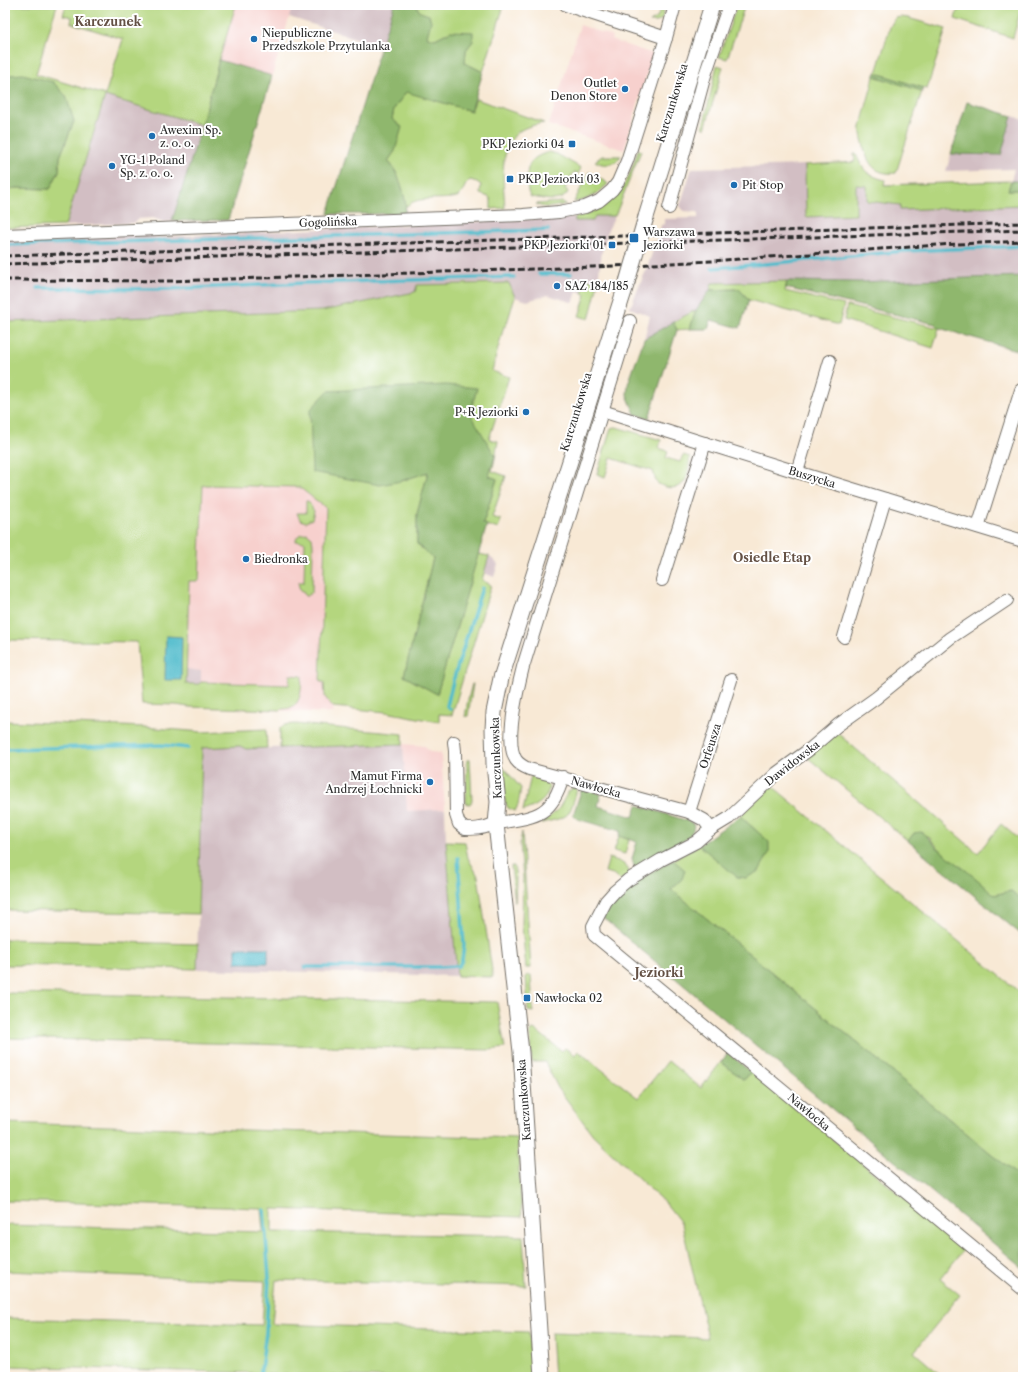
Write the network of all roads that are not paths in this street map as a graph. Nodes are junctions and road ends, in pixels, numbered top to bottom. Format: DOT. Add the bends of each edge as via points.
graph roads {
  1 [pos="566,5"];
  2 [pos="675,5"];
  3 [pos="702,5"];
  4 [pos="712,5"];
  5 [pos="729,5"];
  6 [pos="666,38"];
  7 [pos="669,208"];
  8 [pos="641,217"];
  9 [pos="5,235"];
  10 [pos="630,321"];
  11 [pos="830,361"];
  12 [pos="1021,390"];
  13 [pos="602,411"];
  14 [pos="704,444"];
  15 [pos="797,472"];
  16 [pos="886,499"];
  17 [pos="978,527"];
  18 [pos="1023,540"];
  19 [pos="662,580"];
  20 [pos="1007,600"];
  21 [pos="844,637"];
  22 [pos="731,680"];
  23 [pos="454,742"];
  24 [pos="563,777"];
  25 [pos="689,812"];
  26 [pos="496,824"];
  27 [pos="711,829"];
  28 [pos="594,935"];
  29 [pos="1023,1289"];
  30 [pos="542,1377"];
  1 -- 6 [label="street"];
  2 -- 6 [label="street"];
  3 -- 8 [label="street, Karczunkowska"];
  4 -- 8 [label="street, Karczunkowska"];
  5 -- 7 [label="street" via="705,75"];
  6 -- 9 [label="street, Gogolińska" via="618,182 605,196 585,207 523,215"];
  8 -- 26 [label="street, Karczunkowska, bridge" via="498,689 493,729 498,802"];
  10 -- 13 [label="street, Karczunkowska"];
  11 -- 15 [label="street"];
  12 -- 17 [label="street"];
  13 -- 14 [label="street, Buszycka"];
  13 -- 24 [label="street, Karczunkowska" via="523,667 514,704 511,741 516,761 529,769"];
  14 -- 15 [label="street, Buszycka"];
  14 -- 19 [label="street"];
  15 -- 16 [label="street, Buszycka"];
  16 -- 17 [label="street, Buszycka"];
  16 -- 21 [label="street"];
  17 -- 18 [label="street, Buszycka"];
  20 -- 27 [label="street, Dawidowska" via="950,638 762,785 738,811"];
  22 -- 25 [label="street, Orfeusza"];
  23 -- 26 [label="street, Nawłocka" via="456,815 459,824 465,829"];
  24 -- 25 [label="street, Nawłocka"];
  24 -- 26 [label="street, Nawłocka" via="558,795 546,810 532,818"];
  25 -- 27 [label="street, Nawłocka" via="704,820"];
  26 -- 30 [label="street, Karczunkowska" via="523,1075"];
  27 -- 28 [label="street, Dawidowska" via="696,842 661,860 615,891 594,921"];
  28 -- 29 [label="street, Nawłocka"];
}
